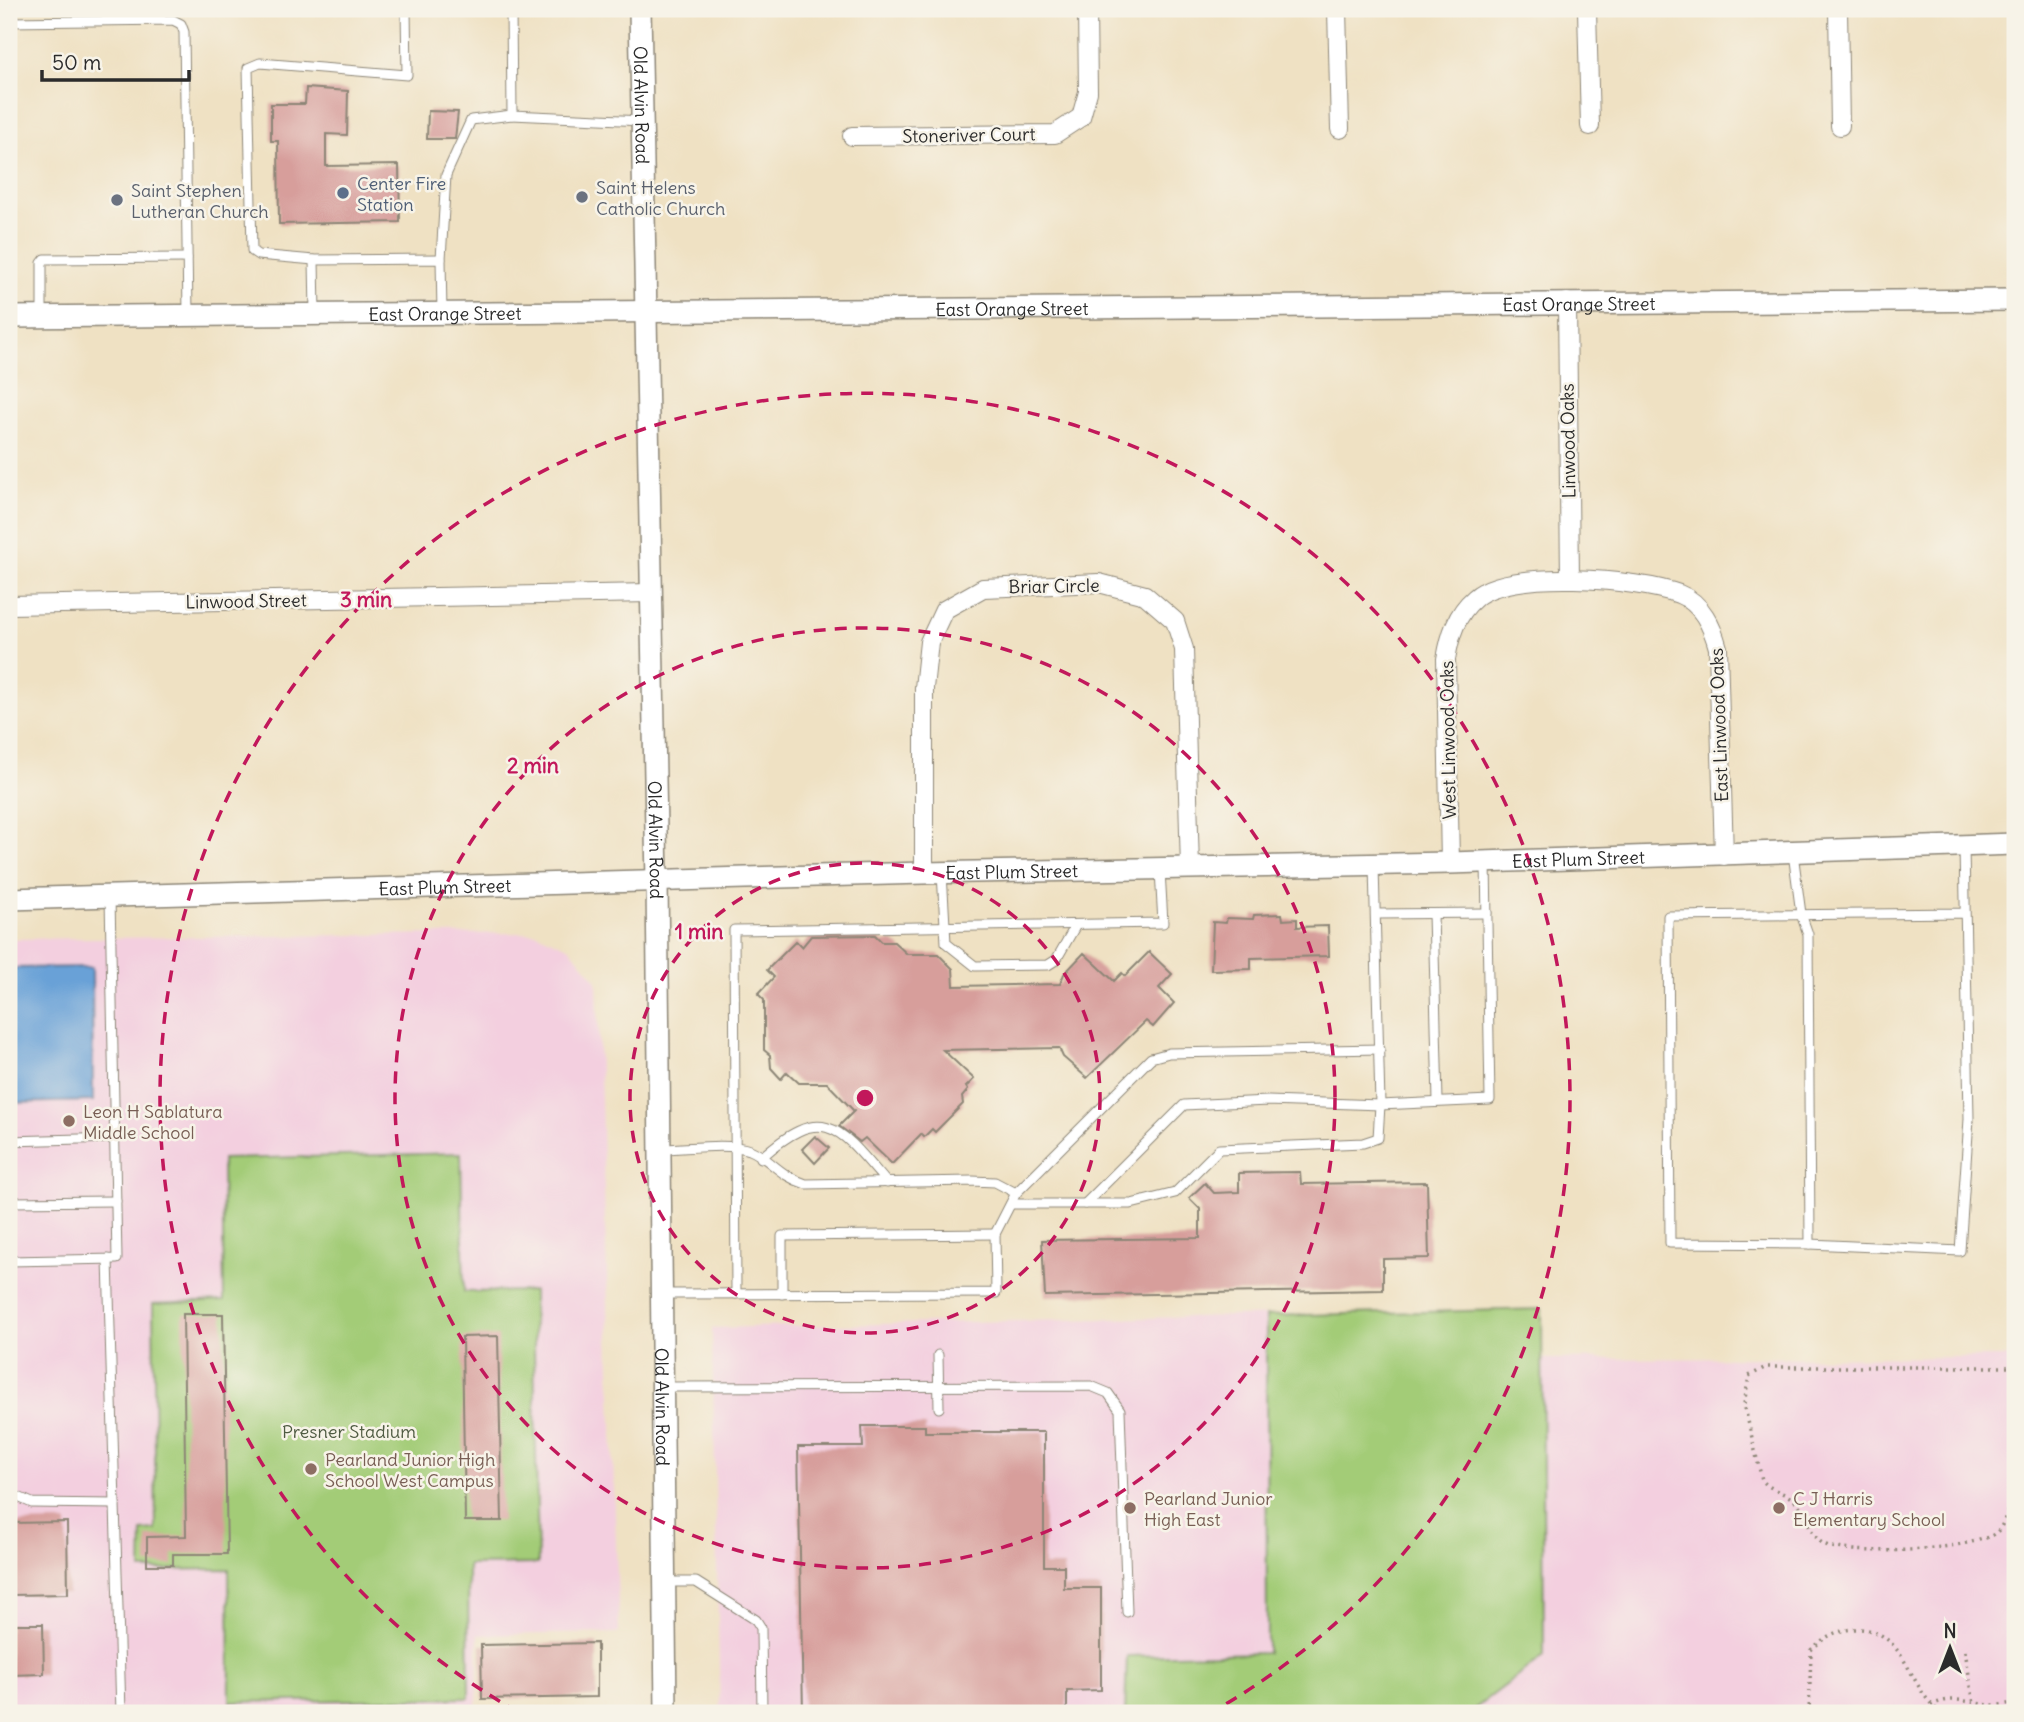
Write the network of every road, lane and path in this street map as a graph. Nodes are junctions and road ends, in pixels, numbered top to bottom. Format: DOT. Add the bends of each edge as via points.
graph roads {
  1 [pos="406,9"];
  2 [pos="511,9"];
  3 [pos="640,9"];
  4 [pos="1087,9"];
  5 [pos="1337,9"];
  6 [pos="1587,9"];
  7 [pos="1838,9"];
  8 [pos="9,22"];
  9 [pos="512,115"];
  10 [pos="643,121"];
  11 [pos="1590,126"];
  12 [pos="1840,126"];
  13 [pos="1340,129"];
  14 [pos="852,136"];
  15 [pos="187,258"];
  16 [pos="441,259"];
  17 [pos="314,260"];
  18 [pos="2015,300"];
  19 [pos="1567,302"];
  20 [pos="647,312"];
  21 [pos="442,314"];
  22 [pos="188,315"];
  23 [pos="315,315"];
  24 [pos="9,317"];
  25 [pos="42,317"];
  26 [pos="1570,579"];
  27 [pos="652,593"];
  28 [pos="9,605"];
  29 [pos="2015,844"];
  30 [pos="1964,846"];
  31 [pos="1793,853"];
  32 [pos="1724,856"];
  33 [pos="1486,862"];
  34 [pos="1450,863"];
  35 [pos="1374,865"];
  36 [pos="1190,869"];
  37 [pos="1160,870"];
  38 [pos="933,873"];
  39 [pos="657,881"];
  40 [pos="110,897"];
  41 [pos="9,899"];
  42 [pos="1377,914"];
  43 [pos="1433,914"];
  44 [pos="1487,914"];
  45 [pos="1801,914"];
  46 [pos="1965,914"];
  47 [pos="1076,925"];
  48 [pos="943,926"];
  49 [pos="1380,1049"];
  50 [pos="1438,1101"];
  51 [pos="1380,1105"];
  52 [pos="115,1138"];
  53 [pos="9,1141"];
  54 [pos="735,1147"];
  55 [pos="661,1149"];
  56 [pos="761,1158"];
  57 [pos="887,1183"];
  58 [pos="1016,1193"];
  59 [pos="116,1201"];
  60 [pos="9,1202"];
  61 [pos="1011,1204"];
  62 [pos="1085,1204"];
  63 [pos="995,1234"];
  64 [pos="1810,1244"];
  65 [pos="108,1259"];
  66 [pos="9,1261"];
  67 [pos="663,1294"];
  68 [pos="736,1294"];
  69 [pos="782,1294"];
  70 [pos="938,1355"];
  71 [pos="2015,1367"];
  72 [pos="939,1385"];
  73 [pos="664,1387"];
  74 [pos="939,1408"];
  75 [pos="9,1493"];
  76 [pos="2015,1493"];
  77 [pos="115,1504"];
  78 [pos="2008,1506"];
  79 [pos="2015,1506"];
  80 [pos="665,1582"];
  81 [pos="1127,1612"];
  82 [pos="1965,1651"];
  83 [pos="2015,1702"];
  84 [pos="1974,1704"];
  85 [pos="1930,1705"];
  86 [pos="121,1713"];
  87 [pos="666,1713"];
  88 [pos="762,1713"];
  89 [pos="1809,1713"];
  90 [pos="1919,1713"];
  91 [pos="1942,1713"];
  1 -- 17 [label="lane" via="407,75 260,63 248,68 252,251 258,256"];
  2 -- 9 [label="lane"];
  3 -- 10 [label="street, Old Alvin Road"];
  4 -- 14 [label="street, Stoneriver Court" via="1088,92 1081,117 1055,134"];
  5 -- 13 [label="street"];
  6 -- 11 [label="street"];
  7 -- 12 [label="street"];
  8 -- 15 [label="lane" via="173,20 181,24"];
  9 -- 10 [label="lane"];
  9 -- 16 [label="lane" via="471,120 446,175"];
  10 -- 20 [label="street, Old Alvin Road"];
  15 -- 22 [label="lane"];
  15 -- 25 [label="lane" via="45,259"];
  16 -- 17 [label="lane"];
  16 -- 21 [label="lane"];
  17 -- 23 [label="lane"];
  18 -- 19 [label="street, East Orange Street"];
  19 -- 20 [label="street, East Orange Street"];
  19 -- 26 [label="street, Linwood Oaks"];
  20 -- 21 [label="street, East Orange Street"];
  20 -- 27 [label="street, Old Alvin Road"];
  21 -- 23 [label="street, East Orange Street"];
  22 -- 23 [label="street, East Orange Street"];
  22 -- 25 [label="street, East Orange Street"];
  24 -- 25 [label="street, East Orange Street"];
  26 -- 32 [label="street, East Linwood Oaks" via="1680,594 1700,609 1712,627 1718,648"];
  26 -- 34 [label="street, West Linwood Oaks" via="1519,580 1493,588 1475,597 1458,619 1446,659"];
  27 -- 28 [label="street, Linwood Street"];
  27 -- 39 [label="street, Old Alvin Road"];
  29 -- 30 [label="street, East Plum Street"];
  30 -- 31 [label="street, East Plum Street"];
  30 -- 46 [label="lane"];
  31 -- 32 [label="street, East Plum Street"];
  31 -- 45 [label="lane"];
  32 -- 33 [label="street, East Plum Street"];
  33 -- 34 [label="street, East Plum Street"];
  33 -- 44 [label="lane"];
  34 -- 35 [label="street, East Plum Street"];
  35 -- 36 [label="street, East Plum Street"];
  35 -- 42 [label="lane"];
  36 -- 37 [label="street, East Plum Street"];
  36 -- 38 [label="street, Briar Circle" via="1181,639 1175,621 1145,594 1099,583 983,588 944,610 929,642 924,688"];
  37 -- 38 [label="street, East Plum Street"];
  37 -- 47 [label="lane" via="1163,923"];
  38 -- 39 [label="street, East Plum Street"];
  38 -- 48 [label="lane"];
  39 -- 40 [label="street, East Plum Street"];
  39 -- 55 [label="street, Old Alvin Road"];
  40 -- 41 [label="street, East Plum Street"];
  40 -- 52 [label="lane"];
  42 -- 43 [label="lane"];
  42 -- 49 [label="lane"];
  43 -- 44 [label="lane"];
  43 -- 50 [label="lane"];
  44 -- 50 [label="lane" via="1490,1100"];
  45 -- 46 [label="lane"];
  45 -- 64 [label="lane" via="1808,934"];
  45 -- 64 [label="lane" via="1668,916 1670,1243"];
  46 -- 64 [label="lane" via="1969,1119 1960,1251"];
  47 -- 48 [label="lane"];
  47 -- 48 [label="lane" via="1056,960 1048,965 975,966 946,943"];
  48 -- 54 [label="lane" via="734,930"];
  49 -- 51 [label="lane"];
  49 -- 58 [label="lane" via="1169,1053 1151,1058"];
  50 -- 51 [label="lane"];
  51 -- 62 [label="lane" via="1268,1101 1184,1105"];
  51 -- 62 [label="lane" via="1378,1138 1363,1143 1230,1146 1219,1149 1175,1193 1131,1204"];
  52 -- 53 [label="lane"];
  52 -- 59 [label="lane"];
  54 -- 55 [label="lane"];
  54 -- 56 [label="lane"];
  54 -- 68 [label="lane"];
  55 -- 67 [label="street, Old Alvin Road"];
  56 -- 57 [label="lane" via="788,1179 806,1184"];
  56 -- 57 [label="lane" via="786,1135 816,1125 849,1138"];
  57 -- 58 [label="lane" via="995,1182"];
  58 -- 61 [label="lane"];
  59 -- 60 [label="lane"];
  59 -- 65 [label="lane" via="117,1259"];
  61 -- 62 [label="lane"];
  61 -- 63 [label="lane"];
  63 -- 69 [label="lane" via="782,1236"];
  63 -- 69 [label="lane" via="996,1293"];
  65 -- 66 [label="lane"];
  65 -- 77 [label="lane"];
  67 -- 68 [label="lane"];
  67 -- 73 [label="street, Old Alvin Road"];
  68 -- 69 [label="lane"];
  70 -- 72 [label="lane"];
  71 -- 78 [label="path" via="1766,1367 1749,1376 1744,1387 1762,1480 1770,1490 1795,1501 1820,1542 1831,1548 1876,1551 1969,1542 1999,1530"];
  72 -- 73 [label="lane"];
  72 -- 74 [label="lane"];
  72 -- 81 [label="lane" via="1091,1386 1108,1393 1120,1410"];
  73 -- 80 [label="street, Old Alvin Road"];
  75 -- 77 [label="lane" via="32,1503"];
  76 -- 78 [label="path"];
  77 -- 86 [label="lane"];
  78 -- 79 [label="path"];
  80 -- 87 [label="street, Old Alvin Road"];
  80 -- 88 [label="lane" via="696,1582 756,1620 761,1629"];
  82 -- 84 [label="path"];
  83 -- 84 [label="path"];
  84 -- 85 [label="path" via="1953,1697"];
  85 -- 89 [label="path" via="1894,1645 1863,1629 1825,1637 1811,1650"];
  85 -- 90 [label="path"];
  85 -- 91 [label="path"];
}
